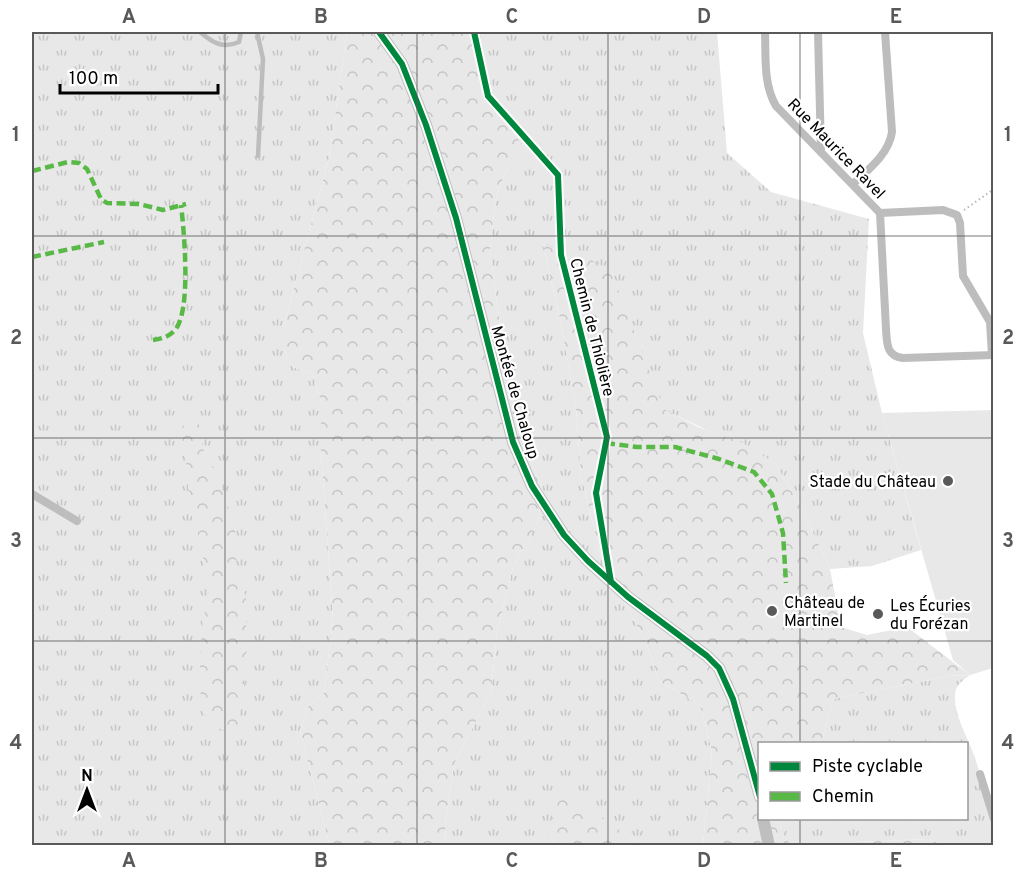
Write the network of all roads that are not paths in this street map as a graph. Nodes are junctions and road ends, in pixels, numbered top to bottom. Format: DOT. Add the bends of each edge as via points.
graph roads {
  1 [pos="200,32"];
  2 [pos="241,32"];
  3 [pos="256,32"];
  4 [pos="379,32"];
  5 [pos="474,32"];
  6 [pos="765,32"];
  7 [pos="818,32"];
  8 [pos="885,32"];
  9 [pos="821,152"];
  10 [pos="258,156"];
  11 [pos="853,184"];
  12 [pos="880,213"];
  13 [pos="993,355"];
  14 [pos="32,494"];
  15 [pos="77,521"];
  16 [pos="611,582"];
  17 [pos="980,774"];
  18 [pos="758,793"];
  19 [pos="993,819"];
  20 [pos="763,820"];
  21 [pos="769,846"];
  1 -- 2 [label="lane" via="216,44 230,46 239,42"];
  3 -- 10 [label="lane" via="263,59"];
  4 -- 16 [label="main road, Montée de Chaloup" via="392,47 409,80 450,198 522,465 564,535"];
  5 -- 16 [label="street, Chemin de Thiolière" via="488,96 558,175 561,255 607,437 596,493"];
  6 -- 9 [label="street, Rue Maurice Ravel" via="770,96 783,115"];
  7 -- 9 [label="street"];
  8 -- 11 [label="street" via="892,132 877,160"];
  9 -- 11 [label="street, Rue Maurice Ravel"];
  11 -- 12 [label="street, Rue Maurice Ravel"];
  12 -- 13 [label="street" via="943,210 957,215 963,276 990,322"];
  12 -- 13 [label="street" via="890,353 903,358"];
  14 -- 15 [label="street"];
  16 -- 18 [label="main road, Montée de Chaloup" via="718,668 734,699"];
  17 -- 19 [label="street"];
  20 -- 21 [label="main road"];
}
